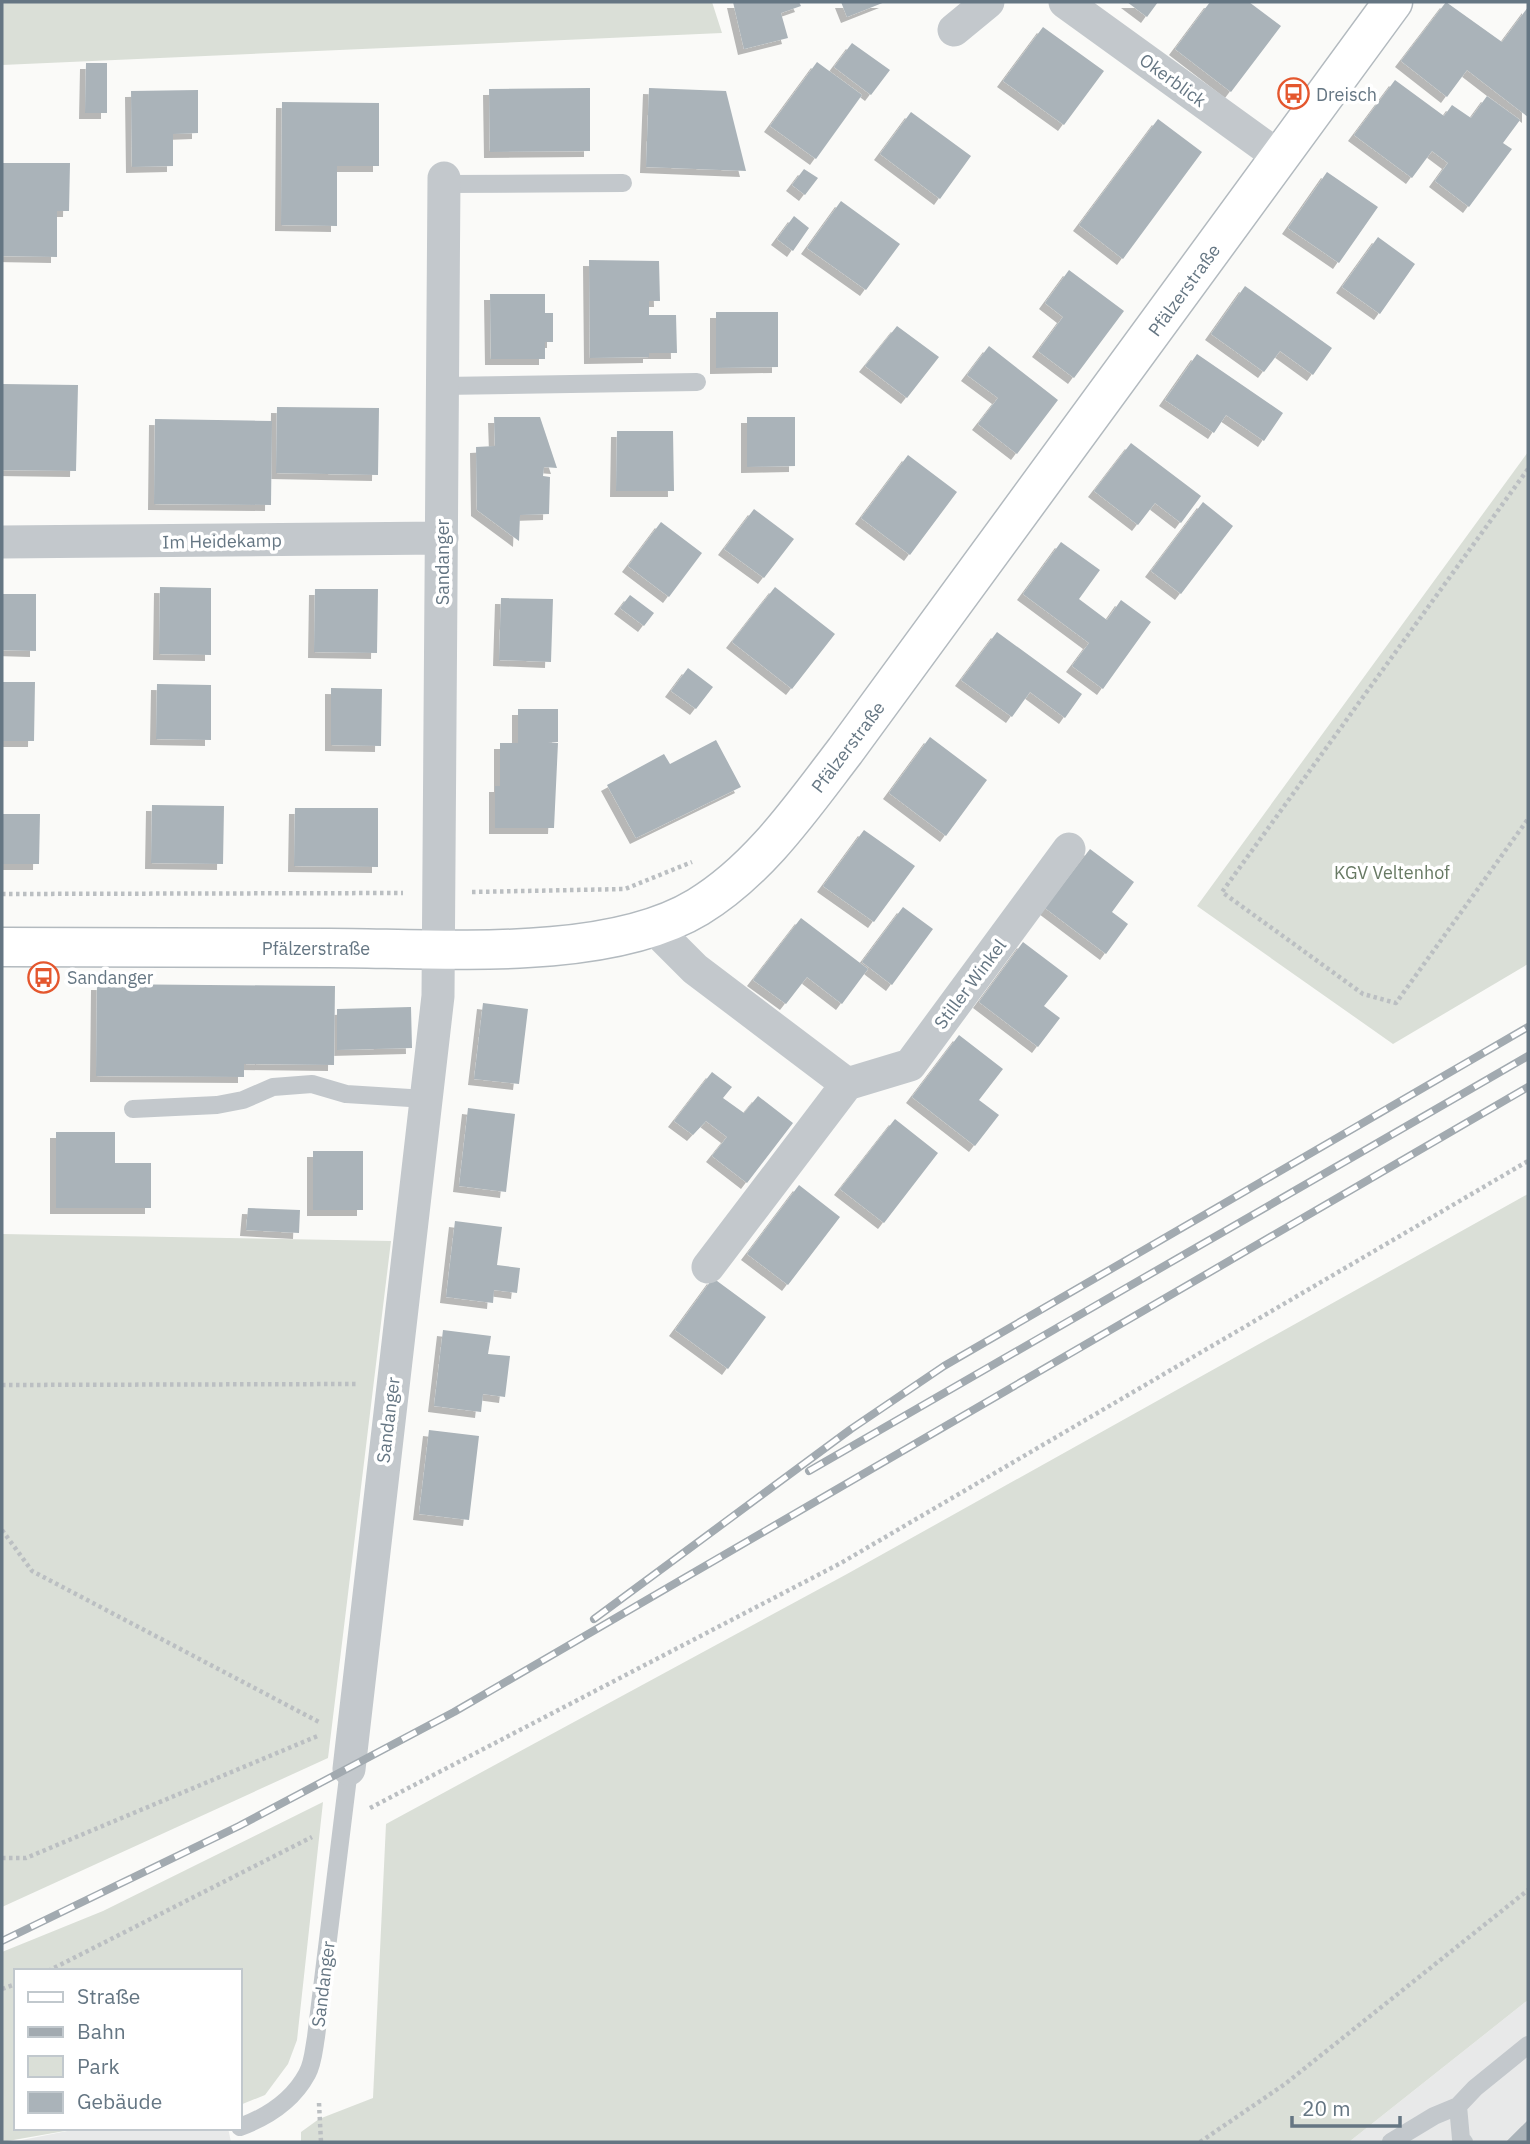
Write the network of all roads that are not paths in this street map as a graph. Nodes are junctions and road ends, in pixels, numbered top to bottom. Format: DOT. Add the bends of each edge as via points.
graph roads {
  1 [pos="988,2"];
  2 [pos="1065,2"];
  3 [pos="1393,2"];
  4 [pos="954,30"];
  5 [pos="1281,158"];
  6 [pos="444,181"];
  7 [pos="623,183"];
  8 [pos="697,382"];
  9 [pos="442,386"];
  10 [pos="442,538"];
  11 [pos="2,542"];
  12 [pos="1069,849"];
  13 [pos="654,928"];
  14 [pos="2,947"];
  15 [pos="439,948"];
  16 [pos="846,1084"];
  17 [pos="426,1099"];
  18 [pos="133,1109"];
  19 [pos="708,1267"];
  20 [pos="349,1769"];
  21 [pos="1528,2045"];
  22 [pos="1458,2106"];
  23 [pos="242,2125"];
  24 [pos="1391,2142"];
  25 [pos="1464,2142"];
  1 -- 4 [label="street"];
  2 -- 5 [label="street, Okerblick"];
  3 -- 5 [label="street, Pfälzerstraße"];
  5 -- 13 [label="street, Pfälzerstraße" via="798,813 725,887 697,908"];
  6 -- 7 [label="lane"];
  6 -- 9 [label="street, Sandanger"];
  8 -- 9 [label="lane"];
  9 -- 10 [label="street, Sandanger"];
  10 -- 11 [label="street, Im Heidekamp"];
  10 -- 15 [label="street, Sandanger"];
  12 -- 16 [label="street, Stiller Winkel" via="910,1065"];
  13 -- 15 [label="street, Pfälzerstraße" via="569,945"];
  13 -- 16 [label="street" via="695,969"];
  14 -- 15 [label="street, Pfälzerstraße"];
  15 -- 17 [label="street, Sandanger"];
  16 -- 19 [label="street"];
  17 -- 18 [label="lane" via="346,1094 312,1084 273,1087 216,1105"];
  17 -- 20 [label="street, Sandanger"];
  20 -- 23 [label="lane, Sandanger" via="309,2073 272,2112"];
  21 -- 22 [label="lane"];
  22 -- 24 [label="lane"];
  22 -- 25 [label="lane"];
}
